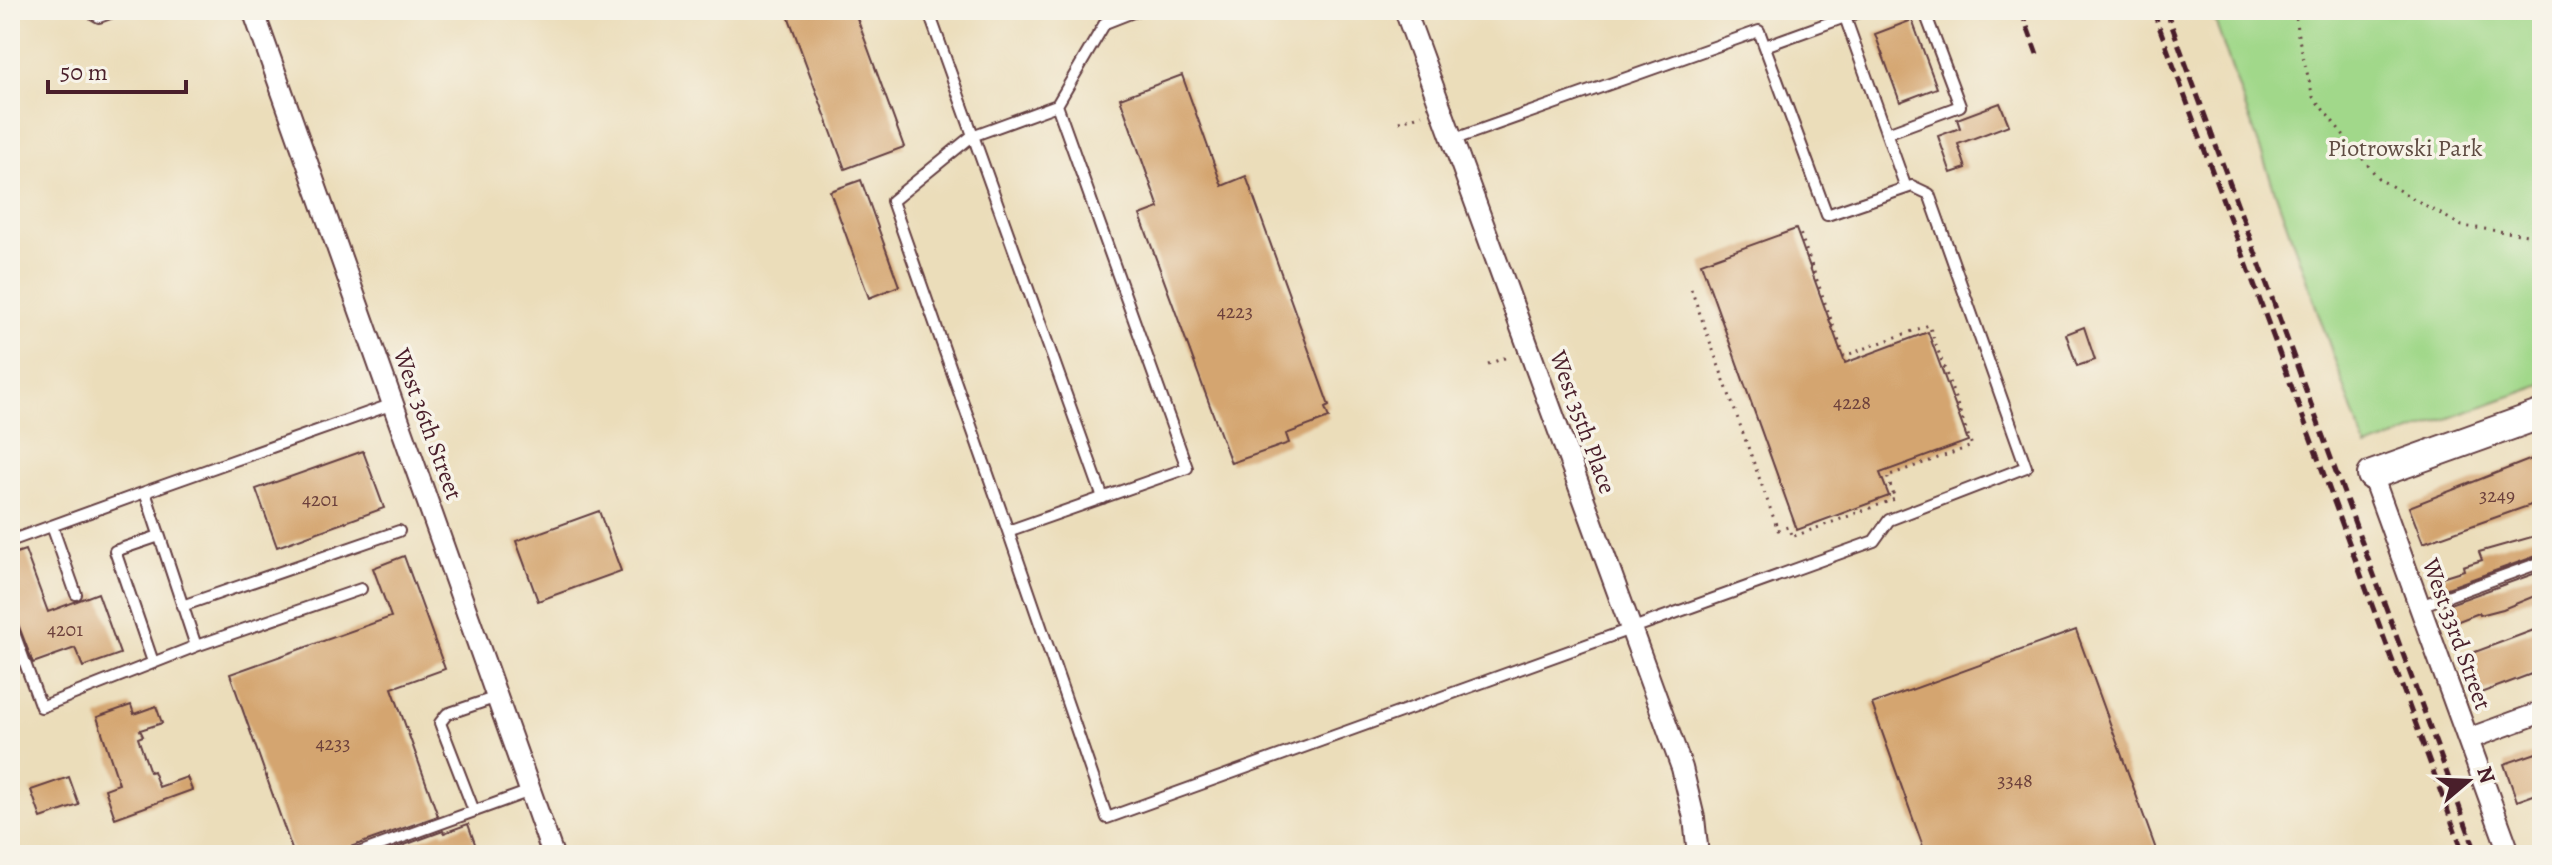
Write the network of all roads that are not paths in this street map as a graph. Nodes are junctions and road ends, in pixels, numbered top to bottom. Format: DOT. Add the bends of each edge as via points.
graph roads {
  1 [pos="87,10"];
  2 [pos="118,10"];
  3 [pos="253,10"];
  4 [pos="928,10"];
  5 [pos="1138,10"];
  6 [pos="1405,10"];
  7 [pos="1865,10"];
  8 [pos="1924,10"];
  9 [pos="1845,17"];
  10 [pos="1765,46"];
  11 [pos="1057,105"];
  12 [pos="1887,133"];
  13 [pos="972,136"];
  14 [pos="1452,140"];
  15 [pos="1906,188"];
  16 [pos="393,404"];
  17 [pos="2542,414"];
  18 [pos="2372,475"];
  19 [pos="145,492"];
  20 [pos="1103,498"];
  21 [pos="52,526"];
  22 [pos="399,531"];
  23 [pos="1008,531"];
  24 [pos="159,536"];
  25 [pos="10,541"];
  26 [pos="2542,562"];
  27 [pos="361,589"];
  28 [pos="76,594"];
  29 [pos="182,606"];
  30 [pos="2420,606"];
  31 [pos="10,622"];
  32 [pos="1632,631"];
  33 [pos="196,646"];
  34 [pos="153,662"];
  35 [pos="497,697"];
  36 [pos="2542,712"];
  37 [pos="2468,739"];
  38 [pos="530,791"];
  39 [pos="474,811"];
  40 [pos="353,855"];
  41 [pos="553,855"];
  42 [pos="1698,855"];
  43 [pos="2510,855"];
  1 -- 2 [label="lane" via="99,17"];
  3 -- 16 [label="street, West 36th Street"];
  4 -- 13 [label="lane"];
  5 -- 11 [label="lane" via="1105,23"];
  6 -- 14 [label="street, West 35th Place"];
  7 -- 9 [label="lane"];
  8 -- 12 [label="lane" via="1960,106"];
  9 -- 10 [label="lane"];
  9 -- 12 [label="lane"];
  10 -- 14 [label="lane" via="1759,31"];
  10 -- 15 [label="lane" via="1827,215"];
  11 -- 13 [label="lane"];
  11 -- 20 [label="lane" via="1187,468"];
  12 -- 15 [label="lane"];
  13 -- 20 [label="lane"];
  13 -- 23 [label="lane" via="892,201"];
  14 -- 32 [label="street, West 35th Place"];
  15 -- 32 [label="lane" via="1929,194 2026,467 1889,520 1874,541"];
  16 -- 19 [label="lane"];
  16 -- 35 [label="street, West 36th Street"];
  17 -- 18 [label="street"];
  18 -- 30 [label="street, West 33rd Street"];
  19 -- 21 [label="lane"];
  19 -- 24 [label="lane"];
  20 -- 23 [label="lane"];
  21 -- 25 [label="lane"];
  21 -- 28 [label="lane"];
  22 -- 29 [label="lane"];
  23 -- 32 [label="lane" via="1107,818"];
  24 -- 29 [label="lane"];
  24 -- 34 [label="lane" via="115,551"];
  26 -- 30 [label="lane"];
  27 -- 33 [label="lane"];
  29 -- 33 [label="lane"];
  30 -- 37 [label="street, West 33rd Street"];
  31 -- 34 [label="lane" via="41,707"];
  32 -- 42 [label="street, West 35th Place" via="1682,768"];
  33 -- 34 [label="lane"];
  35 -- 38 [label="street, West 36th Street"];
  35 -- 39 [label="lane" via="447,714 440,723"];
  36 -- 37 [label="street"];
  37 -- 43 [label="street, West 33rd Street"];
  38 -- 39 [label="lane"];
  38 -- 41 [label="street, West 36th Street"];
  39 -- 40 [label="lane"];
}
